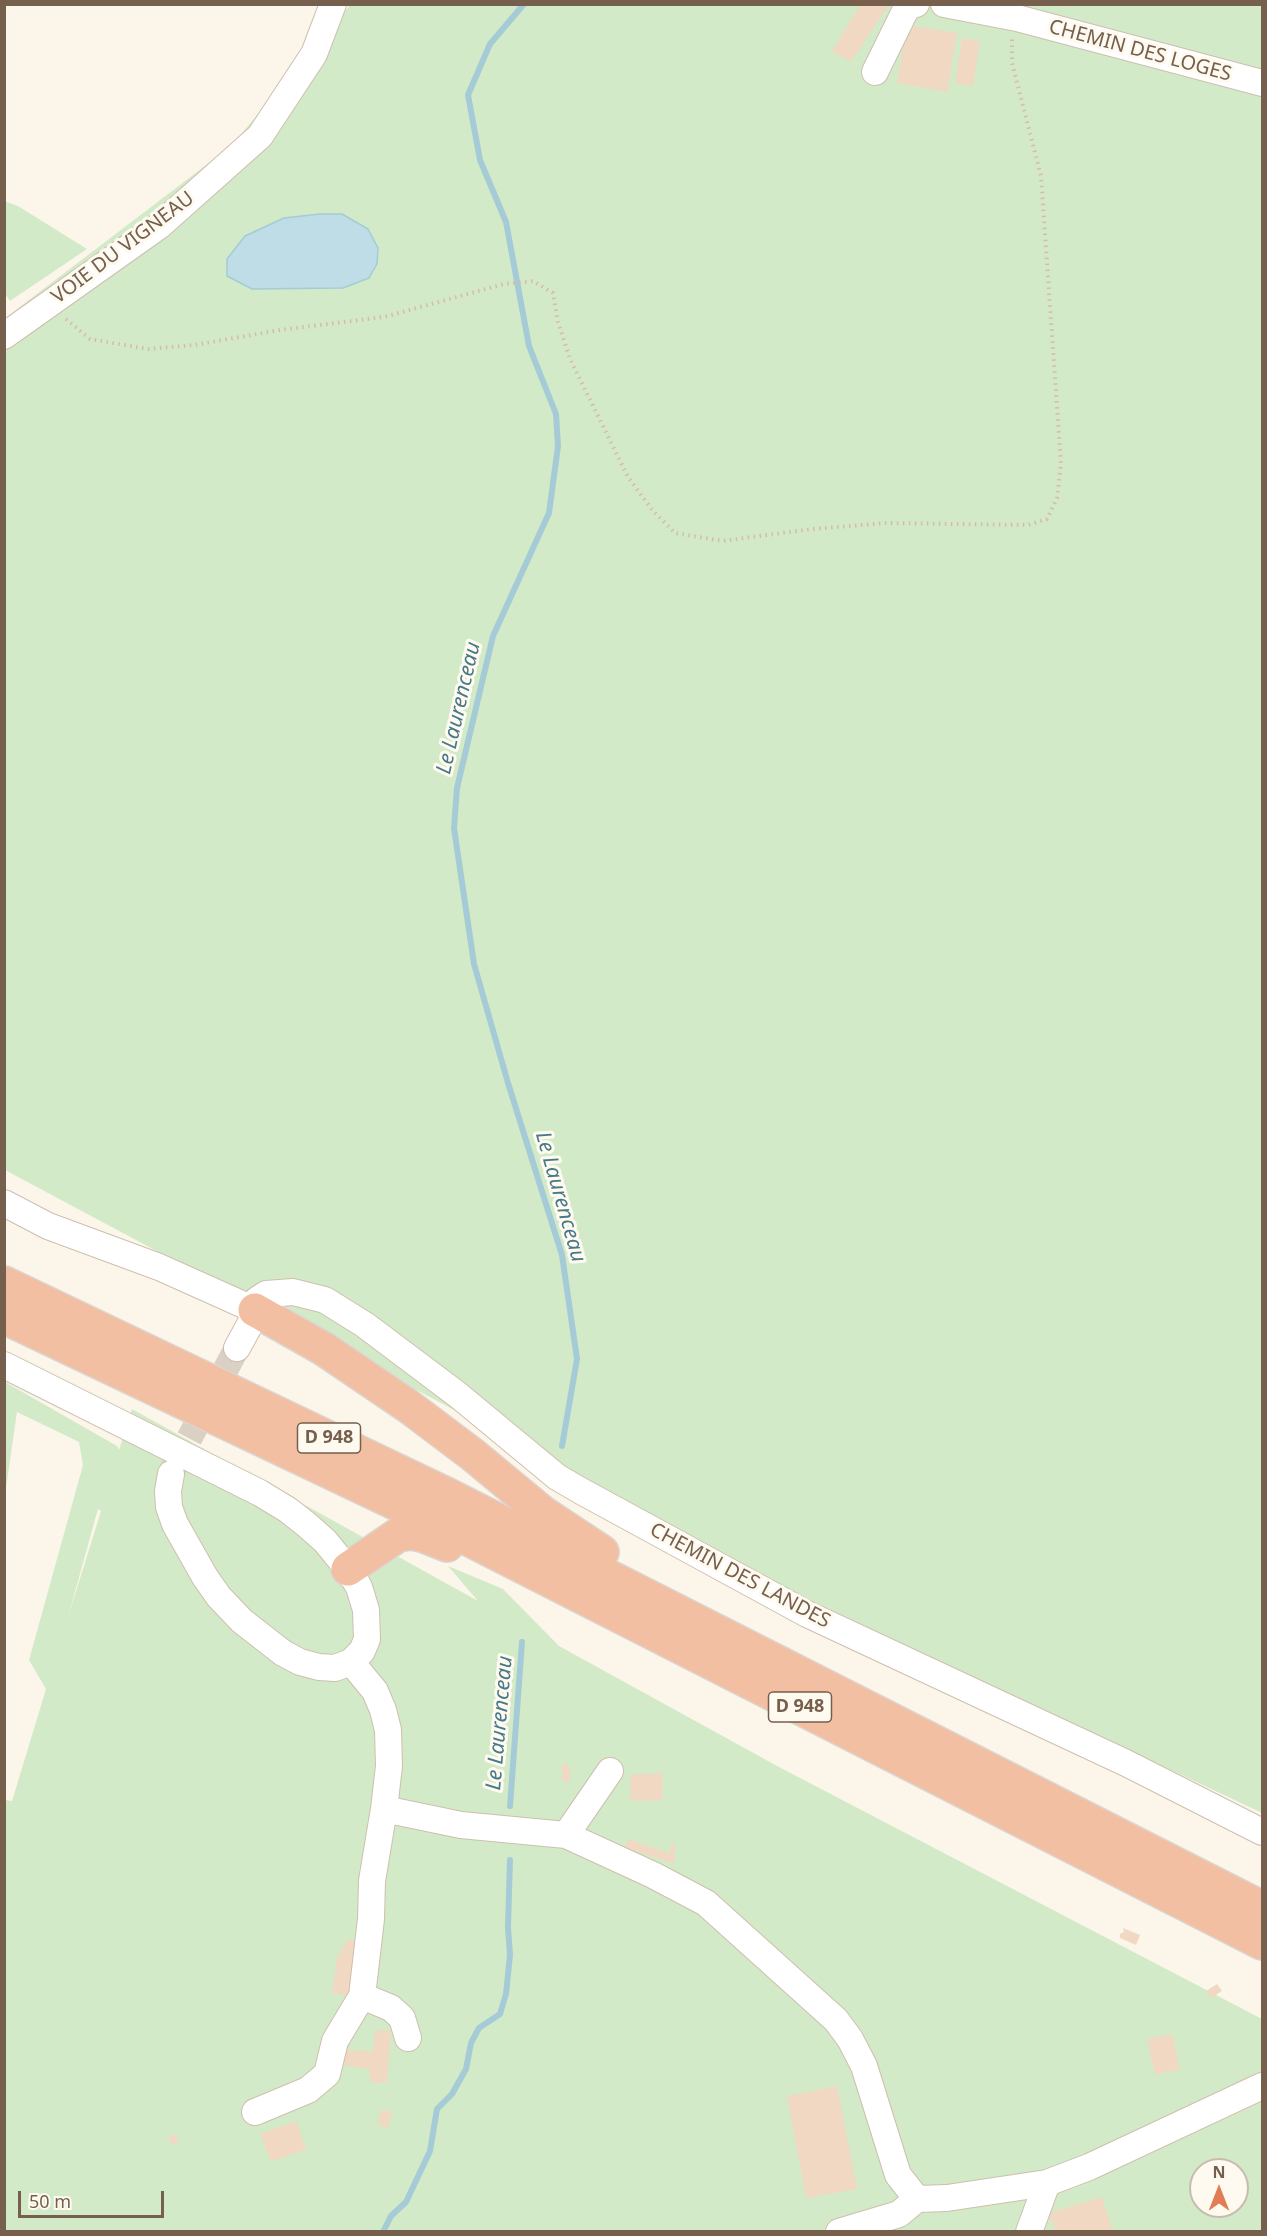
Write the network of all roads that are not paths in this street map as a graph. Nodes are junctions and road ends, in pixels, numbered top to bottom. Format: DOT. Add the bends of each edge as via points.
graph roads {
  1 [pos="333,4"];
  2 [pos="916,4"];
  3 [pos="944,4"];
  4 [pos="875,72"];
  5 [pos="1263,83"];
  6 [pos="4,336"];
  7 [pos="4,1203"];
  8 [pos="4,1282"];
  9 [pos="255,1310"];
  10 [pos="4,1317"];
  11 [pos="237,1348"];
  12 [pos="4,1365"];
  13 [pos="171,1474"];
  14 [pos="348,1569"];
  15 [pos="550,1580"];
  16 [pos="651,1598"];
  17 [pos="351,1662"];
  18 [pos="610,1771"];
  19 [pos="384,1809"];
  20 [pos="1263,1832"];
  21 [pos="566,1835"];
  22 [pos="1263,1908"];
  23 [pos="1263,1943"];
  24 [pos="362,1996"];
  25 [pos="408,2038"];
  26 [pos="1263,2086"];
  27 [pos="255,2112"];
  28 [pos="1047,2183"];
  29 [pos="917,2199"];
  30 [pos="839,2232"];
  31 [pos="1029,2232"];
  1 -- 6 [label="street, VOIE DU VIGNEAU" via="314,54 260,136 159,226"];
  2 -- 4 [label="street" via="907,7"];
  3 -- 5 [label="street, CHEMIN DES LOGES" via="1017,18"];
  7 -- 9 [label="street" via="48,1226 159,1267"];
  8 -- 16 [label="highway, D 948" via="450,1496"];
  9 -- 11 [label="street"];
  9 -- 16 [label="highway" via="324,1349 408,1406 543,1513 635,1572"];
  9 -- 20 [label="street, CHEMIN DES LANDES" via="257,1300 266,1294 294,1292 325,1300 365,1325 557,1477 581,1491 807,1614 1126,1762"];
  10 -- 15 [label="highway, D 948"];
  12 -- 14 [label="street" via="288,1510 325,1541"];
  13 -- 17 [label="street" via="169,1507 176,1524 205,1577 242,1621 300,1662 334,1668"];
  14 -- 15 [label="highway" via="398,1535 410,1533 422,1534 513,1576"];
  14 -- 17 [label="street" via="359,1587 368,1625 362,1651"];
  15 -- 23 [label="highway, D 948"];
  16 -- 22 [label="highway, D 948"];
  17 -- 19 [label="street" via="375,1691 388,1730"];
  18 -- 21 [label="street"];
  19 -- 21 [label="street" via="461,1825"];
  19 -- 24 [label="street" via="372,1881"];
  21 -- 29 [label="street" via="705,1903 836,2020 864,2066 898,2175"];
  24 -- 25 [label="street" via="391,2008 402,2018"];
  24 -- 27 [label="street" via="335,2041 327,2074 308,2090"];
  26 -- 28 [label="street"];
  28 -- 29 [label="street" via="947,2199"];
  28 -- 31 [label="street"];
  29 -- 30 [label="street" via="899,2214"];
}
